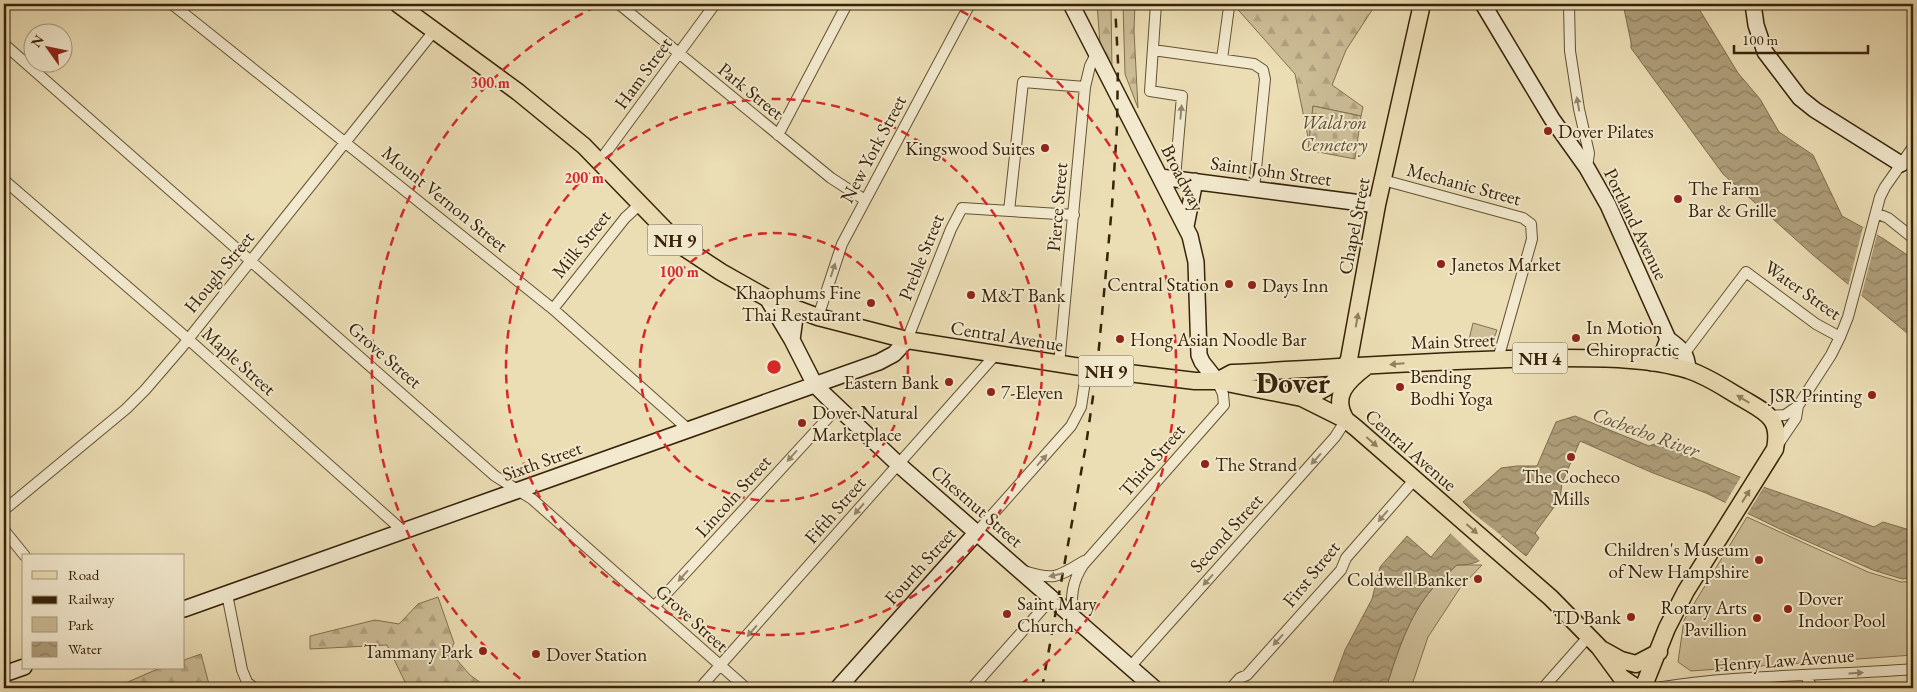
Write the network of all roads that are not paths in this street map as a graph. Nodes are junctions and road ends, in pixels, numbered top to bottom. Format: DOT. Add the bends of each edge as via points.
graph roads {
  1 [pos="172,4"];
  2 [pos="398,4"];
  3 [pos="619,4"];
  4 [pos="715,4"];
  5 [pos="847,4"];
  6 [pos="970,4"];
  7 [pos="1070,4"];
  8 [pos="1156,4"];
  9 [pos="1422,4"];
  10 [pos="1482,4"];
  11 [pos="1569,4"];
  12 [pos="1753,4"];
  13 [pos="1229,7"];
  14 [pos="434,31"];
  15 [pos="4,44"];
  16 [pos="1153,50"];
  17 [pos="679,54"];
  18 [pos="1096,54"];
  19 [pos="1222,60"];
  20 [pos="1085,88"];
  21 [pos="778,135"];
  22 [pos="345,142"];
  23 [pos="1913,147"];
  24 [pos="599,162"];
  25 [pos="1901,164"];
  26 [pos="1587,168"];
  27 [pos="1167,178"];
  28 [pos="4,180"];
  29 [pos="1383,180"];
  30 [pos="1195,181"];
  31 [pos="1254,189"];
  32 [pos="866,200"];
  33 [pos="640,204"];
  34 [pos="1377,205"];
  35 [pos="1009,211"];
  36 [pos="1876,214"];
  37 [pos="1074,215"];
  38 [pos="1186,226"];
  39 [pos="1913,238"];
  40 [pos="250,261"];
  41 [pos="767,298"];
  42 [pos="553,309"];
  43 [pos="796,310"];
  44 [pos="818,317"];
  45 [pos="1840,337"];
  46 [pos="188,339"];
  47 [pos="1668,339"];
  48 [pos="792,340"];
  49 [pos="907,340"];
  50 [pos="996,354"];
  51 [pos="1498,359"];
  52 [pos="1686,362"];
  53 [pos="1652,363"];
  54 [pos="1059,364"];
  55 [pos="1366,366"];
  56 [pos="1087,368"];
  57 [pos="1346,368"];
  58 [pos="1310,369"];
  59 [pos="1217,381"];
  60 [pos="815,385"];
  61 [pos="1308,396"];
  62 [pos="1798,406"];
  63 [pos="837,408"];
  64 [pos="1770,416"];
  65 [pos="1346,420"];
  66 [pos="689,430"];
  67 [pos="1775,449"];
  68 [pos="895,468"];
  69 [pos="1415,480"];
  70 [pos="518,491"];
  71 [pos="4,510"];
  72 [pos="4,530"];
  73 [pos="403,531"];
  74 [pos="977,532"];
  75 [pos="23,554"];
  76 [pos="1089,558"];
  77 [pos="1019,570"];
  78 [pos="227,594"];
  79 [pos="1052,598"];
  80 [pos="654,607"];
  81 [pos="185,609"];
  82 [pos="1072,616"];
  83 [pos="1594,642"];
  84 [pos="1659,652"];
  85 [pos="720,666"];
  86 [pos="1130,667"];
  87 [pos="22,668"];
  88 [pos="1913,669"];
  89 [pos="4,674"];
  90 [pos="1807,675"];
  91 [pos="1233,686"];
  92 [pos="254,688"];
  93 [pos="700,688"];
  94 [pos="746,688"];
  95 [pos="838,688"];
  96 [pos="972,688"];
  97 [pos="1154,688"];
  98 [pos="1543,688"];
  99 [pos="1637,688"];
  100 [pos="1643,688"];
  101 [pos="1656,688"];
  102 [pos="1813,688"];
  1 -- 22 [label="street, Mount Vernon Street"];
  2 -- 14 [label="main road, Central Avenue / NH 9"];
  3 -- 17 [label="street, Park Street"];
  4 -- 17 [label="street, Ham Street"];
  5 -- 21 [label="street"];
  6 -- 32 [label="street, New York Street"];
  7 -- 18 [label="street, Broadway"];
  8 -- 16 [label="street"];
  9 -- 29 [label="main road, Chapel Street"];
  10 -- 26 [label="street, Portland Avenue" via="1552,119"];
  26 -- 11 [label="street, one-way" via="1589,153 1570,51"];
  12 -- 25 [label="street" via="1764,52 1800,98"];
  13 -- 19 [label="street"];
  14 -- 22 [label="street, Hough Street"];
  14 -- 24 [label="main road, Central Avenue / NH 9" via="523,97"];
  15 -- 40 [label="street, Grove Street"];
  16 -- 19 [label="street"];
  27 -- 16 [label="street, one-way" via="1182,96 1150,91"];
  17 -- 21 [label="street, Park Street"];
  17 -- 24 [label="street, Ham Street"];
  18 -- 20 [label="street, Pierce Street"];
  18 -- 27 [label="street, Broadway"];
  19 -- 31 [label="street" via="1254,64 1264,74"];
  20 -- 35 [label="street" via="1023,82"];
  20 -- 37 [label="street, Pierce Street"];
  21 -- 32 [label="street, Park Street" via="831,178"];
  22 -- 40 [label="street, Hough Street"];
  22 -- 42 [label="street, Mount Vernon Street"];
  23 -- 25 [label="street"];
  24 -- 33 [label="main road, Central Avenue / NH 9"];
  25 -- 36 [label="street" via="1885,187"];
  26 -- 47 [label="street, Portland Avenue" via="1608,205"];
  27 -- 30 [label="street, Saint John Street"];
  27 -- 38 [label="street, Broadway"];
  28 -- 46 [label="street, Maple Street"];
  29 -- 34 [label="main road, Chapel Street"];
  29 -- 51 [label="street, Mechanic Street" via="1529,222 1532,239"];
  30 -- 31 [label="street, Saint John Street"];
  30 -- 38 [label="street"];
  31 -- 34 [label="street, Saint John Street"];
  44 -- 32 [label="street, New York Street, one-way" via="838,255"];
  33 -- 41 [label="main road, Central Avenue / NH 9" via="696,257"];
  33 -- 42 [label="street, Milk Street" via="625,218"];
  57 -- 34 [label="main road, Chapel Street, one-way"];
  35 -- 37 [label="street, Preble Street"];
  35 -- 49 [label="street, Preble Street" via="962,208"];
  36 -- 39 [label="street" via="1888,218"];
  36 -- 45 [label="street"];
  37 -- 54 [label="street, Pierce Street"];
  38 -- 59 [label="street, Broadway" via="1196,262 1199,355"];
  40 -- 46 [label="street, Hough Street"];
  40 -- 70 [label="street, Grove Street" via="495,476"];
  41 -- 43 [label="main road, Central Avenue / NH 9"];
  41 -- 48 [label="street, Chestnut Street"];
  42 -- 66 [label="street, Mount Vernon Street"];
  43 -- 44 [label="main road, Central Avenue / NH 9"];
  43 -- 48 [label="street"];
  44 -- 49 [label="main road, Central Avenue / NH 9"];
  45 -- 52 [label="street, Water Street" via="1816,324 1746,272"];
  45 -- 62 [label="street"];
  46 -- 71 [label="street, Hough Street" via="126,408"];
  46 -- 73 [label="street, Maple Street"];
  47 -- 52 [label="street, Portland Avenue"];
  47 -- 53 [label="street" via="1663,352"];
  48 -- 60 [label="street, Chestnut Street"];
  49 -- 50 [label="main road, Central Avenue / NH 9"];
  49 -- 60 [label="street, Sixth Street" via="894,354 879,362"];
  50 -- 54 [label="main road, Central Avenue / NH 9"];
  50 -- 68 [label="street, Fifth Street"];
  51 -- 53 [label="main road, Main Street / NH 4" via="1584,358"];
  51 -- 55 [label="main road, Main Street / NH 4, one-way"];
  52 -- 53 [label="main road, Main Street / NH 4"];
  64 -- 52 [label="main road, Main Street / NH 4, one-way"];
  54 -- 56 [label="main road, Central Avenue / NH 9"];
  55 -- 57 [label="main road, Main Street / NH 4"];
  55 -- 65 [label="main road" via="1342,392 1340,411"];
  56 -- 59 [label="main road, Central Avenue / NH 9"];
  74 -- 56 [label="street, Fourth Street, one-way" via="1078,416"];
  57 -- 58 [label="main road, Main Street / NH 9"];
  57 -- 61 [label="main road" via="1324,391"];
  58 -- 59 [label="main road, Main Street / NH 9" via="1232,373"];
  58 -- 61 [label="main road" via="1315,376"];
  59 -- 61 [label="main road, Central Avenue"];
  59 -- 76 [label="street, Third Street" via="1224,405"];
  60 -- 63 [label="street, Chestnut Street"];
  60 -- 66 [label="street, Sixth Street"];
  61 -- 65 [label="main road, Central Avenue"];
  62 -- 64 [label="street" via="1785,415"];
  62 -- 67 [label="street" via="1796,418"];
  63 -- 68 [label="street, Chestnut Street"];
  63 -- 80 [label="street, Lincoln Street, one-way"];
  64 -- 67 [label="main road" via="1777,434"];
  65 -- 69 [label="main road, Central Avenue, one-way"];
  65 -- 86 [label="street, Second Street, one-way" via="1335,437"];
  66 -- 70 [label="street, Sixth Street"];
  84 -- 67 [label="main road, one-way" via="1686,591"];
  68 -- 74 [label="street, Chestnut Street"];
  68 -- 85 [label="street, Fifth Street, one-way"];
  69 -- 83 [label="main road, Central Avenue, one-way" via="1551,598"];
  69 -- 91 [label="street, First Street, one-way" via="1346,558 1341,570 1247,675"];
  70 -- 73 [label="street, Sixth Street"];
  70 -- 80 [label="street, Grove Street" via="532,499"];
  72 -- 75 [label="street"];
  73 -- 78 [label="street, Sixth Street"];
  74 -- 77 [label="street, Chestnut Street"];
  74 -- 95 [label="street, Fourth Street"];
  76 -- 77 [label="street, Third Street, one-way" via="1057,576 1040,576"];
  76 -- 82 [label="street, Third Street" via="1073,584"];
  77 -- 79 [label="street, Chestnut Street"];
  78 -- 81 [label="street, Sixth Street"];
  78 -- 92 [label="street" via="242,670"];
  79 -- 82 [label="street, Chestnut Street"];
  79 -- 96 [label="street"];
  80 -- 85 [label="street, Grove Street"];
  82 -- 86 [label="street, Chestnut Street"];
  83 -- 84 [label="main road" via="1621,660 1636,664"];
  83 -- 98 [label="street"];
  83 -- 99 [label="main road, Central Avenue" via="1621,677"];
  84 -- 100 [label="main road"];
  85 -- 93 [label="street, Fifth Street"];
  85 -- 94 [label="street, Grove Street"];
  86 -- 97 [label="street, Chestnut Street"];
  87 -- 89 [label="street"];
  90 -- 88 [label="street, Henry Law Avenue, one-way"];
  90 -- 101 [label="street, Henry Law Avenue"];
  90 -- 102 [label="street"];
}
